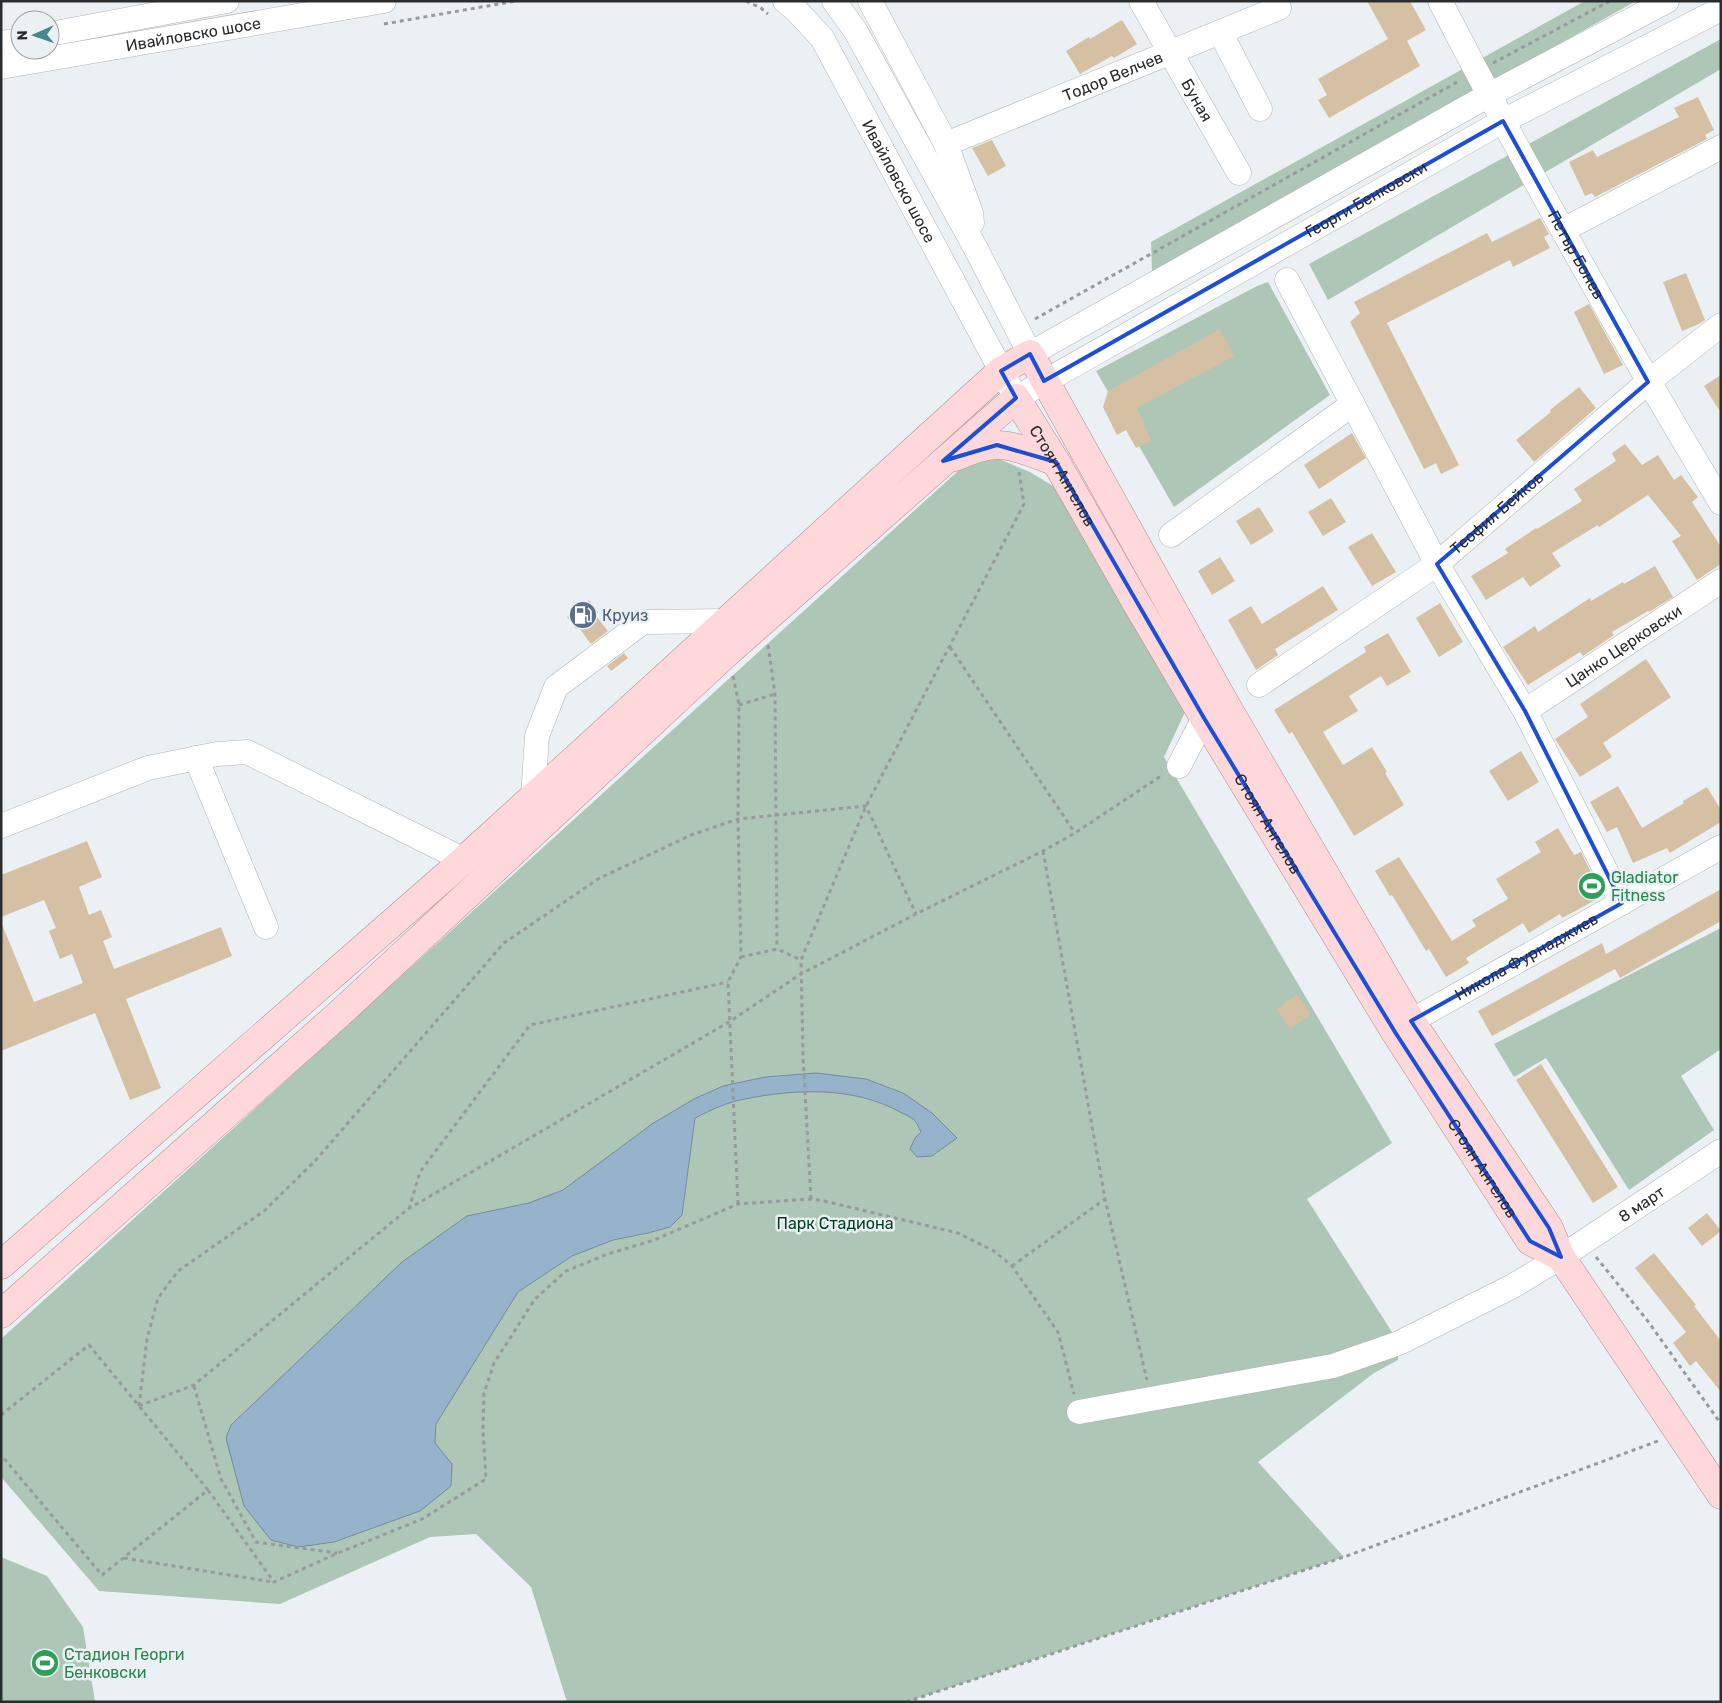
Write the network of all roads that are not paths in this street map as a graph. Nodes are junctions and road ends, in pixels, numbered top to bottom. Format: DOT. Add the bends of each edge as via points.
graph roads {
  1 [pos="227,1"];
  2 [pos="785,1"];
  3 [pos="834,1"];
  4 [pos="870,1"];
  5 [pos="1141,1"];
  6 [pos="1440,1"];
  7 [pos="1667,1"];
  8 [pos="371,2"];
  9 [pos="1279,8"];
  10 [pos="1721,9"];
  11 [pos="60,32"];
  12 [pos="1220,32"];
  13 [pos="1170,53"];
  14 [pos="1,67"];
  15 [pos="1489,95"];
  16 [pos="1260,109"];
  17 [pos="1503,121"];
  18 [pos="946,144"];
  19 [pos="1721,146"];
  20 [pos="1239,173"];
  21 [pos="1563,230"];
  22 [pos="974,247"];
  23 [pos="1287,280"];
  24 [pos="1721,325"];
  25 [pos="1030,354"];
  26 [pos="1000,371"];
  27 [pos="1044,381"];
  28 [pos="1648,382"];
  29 [pos="1016,398"];
  30 [pos="1353,404"];
  31 [pos="943,461"];
  32 [pos="1056,462"];
  33 [pos="1721,503"];
  34 [pos="1171,536"];
  35 [pos="1438,564"];
  36 [pos="1721,581"];
  37 [pos="727,621"];
  38 [pos="1259,685"];
  39 [pos="1525,712"];
  40 [pos="1204,718"];
  41 [pos="196,758"];
  42 [pos="1179,766"];
  43 [pos="533,798"];
  44 [pos="1,826"];
  45 [pos="1721,847"];
  46 [pos="464,860"];
  47 [pos="1622,902"];
  48 [pos="266,927"];
  49 [pos="1411,1021"];
  50 [pos="1721,1151"];
  51 [pos="1561,1257"];
  52 [pos="1,1265"];
  53 [pos="1,1314"];
  54 [pos="1079,1412"];
  55 [pos="1721,1495"];
  1 -- 11 [label="street, Ивайловско шосе"];
  2 -- 26 [label="street, Ивайловско шосе" via="822,38"];
  3 -- 22 [label="street, Ивайловско шосе" via="855,30"];
  4 -- 18 [label="street"];
  5 -- 13 [label="street, Буная"];
  6 -- 15 [label="street, Петър Бонев"];
  7 -- 15 [label="street, Георги Бенковски"];
  8 -- 14 [label="street, Ивайловско шосе"];
  9 -- 12 [label="street, Тодор Велчев"];
  10 -- 17 [label="street, Георги Бенковски"];
  12 -- 13 [label="street, Тодор Велчев"];
  12 -- 16 [label="street"];
  13 -- 18 [label="street, Тодор Велчев"];
  13 -- 20 [label="street, Буная"];
  15 -- 17 [label="street, Петър Бонев"];
  15 -- 25 [label="street, Георги Бенковски"];
  17 -- 21 [label="street, Петър Бонев"];
  17 -- 27 [label="street, Георги Бенковски"];
  18 -- 22 [label="street" via="971,213"];
  19 -- 21 [label="street"];
  21 -- 28 [label="street, Петър Бонев"];
  22 -- 25 [label="street, Ивайловско шосе"];
  23 -- 30 [label="street"];
  24 -- 28 [label="street, Теофил Бейков"];
  25 -- 26 [label="main road, Георги Бенковски"];
  25 -- 27 [label="main road, Стоян Ангелов"];
  26 -- 29 [label="street, Стоян Ангелов"];
  26 -- 37 [label="main road, Георги Бенковски"];
  27 -- 29 [label="street, Георги Бенковски"];
  27 -- 49 [label="main road, Стоян Ангелов" via="1226,705"];
  28 -- 33 [label="street, Петър Бонев"];
  28 -- 35 [label="street, Теофил Бейков"];
  29 -- 31 [label="main road"];
  29 -- 32 [label="main road, Стоян Ангелов"];
  30 -- 34 [label="street"];
  30 -- 35 [label="street"];
  31 -- 32 [label="main road" via="997,444"];
  31 -- 53 [label="main road" via="729,652 339,1014"];
  32 -- 40 [label="main road, Стоян Ангелов"];
  35 -- 38 [label="street, Теофил Бейков"];
  35 -- 39 [label="street"];
  36 -- 39 [label="street, Цанко Церковски"];
  37 -- 43 [label="main road, Георги Бенковски"];
  37 -- 43 [label="street" via="644,622 556,686 537,736"];
  39 -- 47 [label="street"];
  40 -- 42 [label="street"];
  40 -- 51 [label="main road, Стоян Ангелов" via="1396,1032 1530,1241"];
  41 -- 44 [label="street" via="148,768"];
  41 -- 46 [label="street" via="247,752"];
  41 -- 48 [label="street"];
  43 -- 46 [label="main road, Георги Бенковски"];
  45 -- 47 [label="street, Никола Фурнаджиев"];
  46 -- 52 [label="main road, Георги Бенковски"];
  47 -- 49 [label="street, Никола Фурнаджиев"];
  49 -- 51 [label="main road, Стоян Ангелов" via="1549,1228"];
  50 -- 51 [label="street, 8 март"];
  51 -- 54 [label="street, 8 март" via="1514,1286 1399,1343 1334,1366"];
  51 -- 55 [label="main road, Стоян Ангелов"];
}
